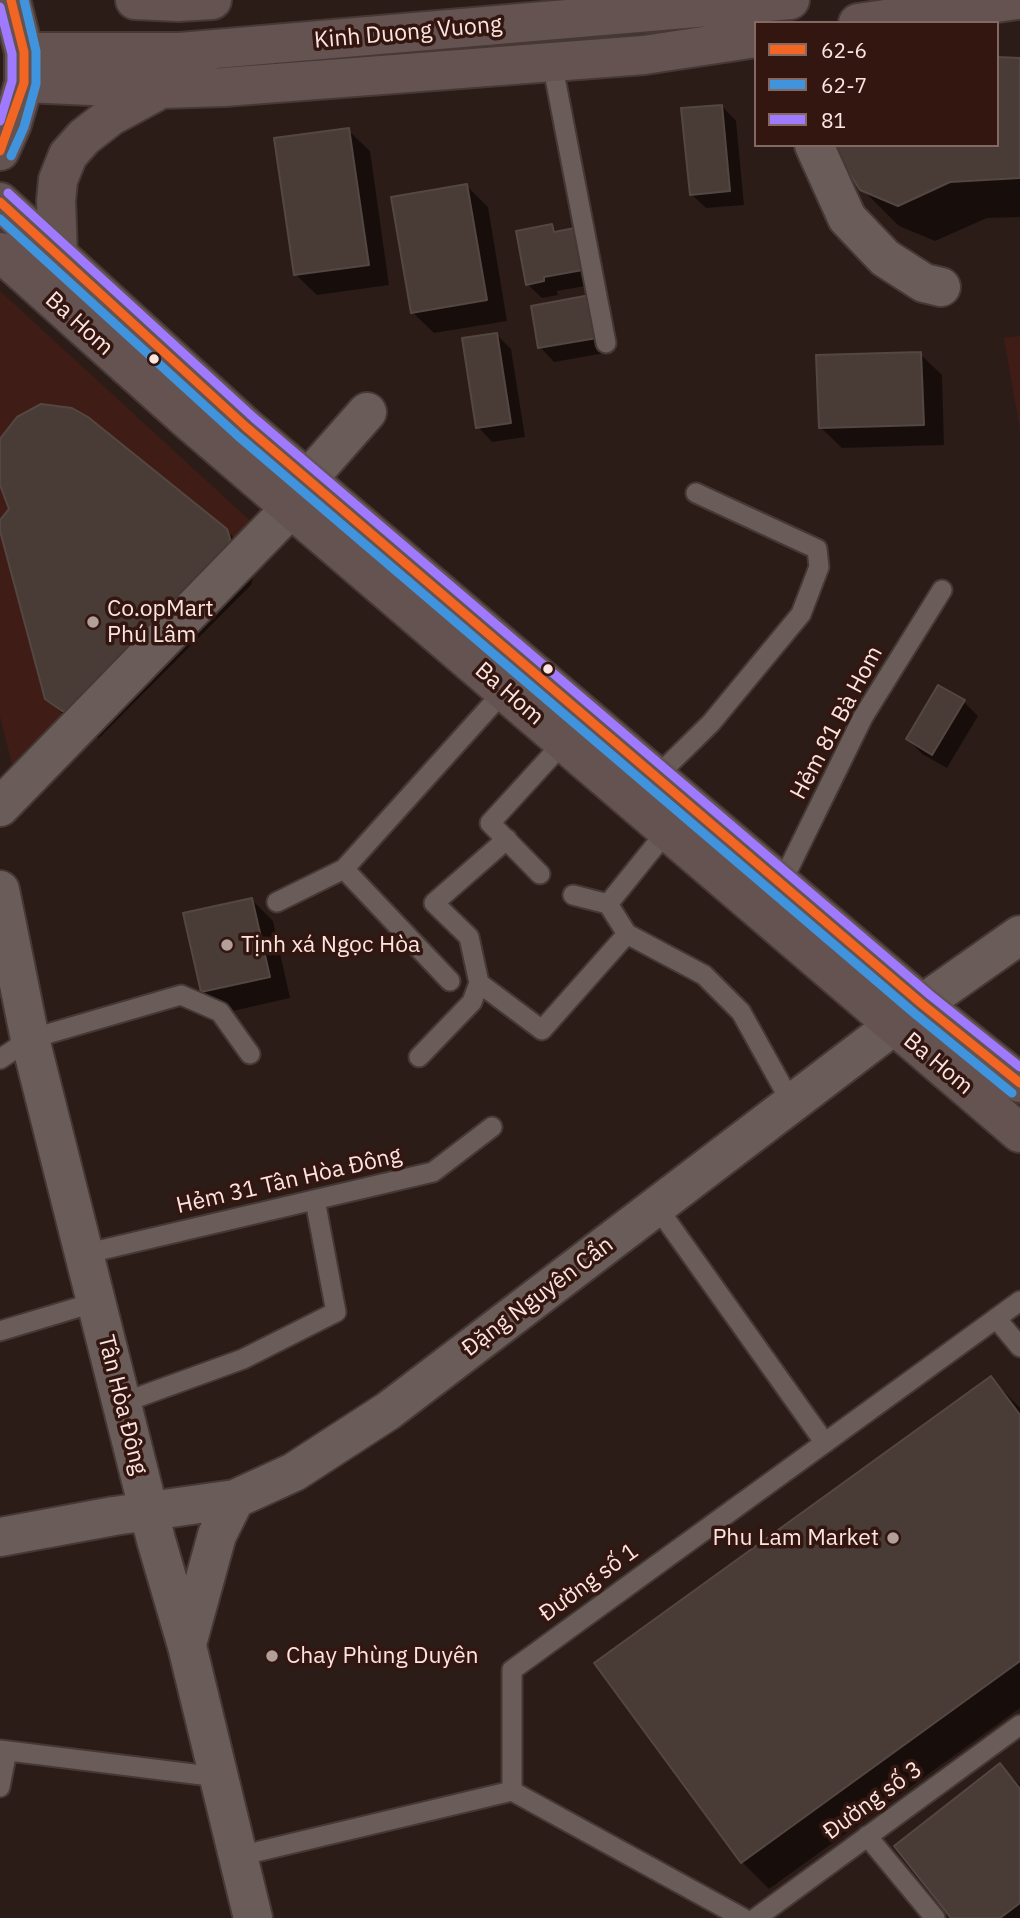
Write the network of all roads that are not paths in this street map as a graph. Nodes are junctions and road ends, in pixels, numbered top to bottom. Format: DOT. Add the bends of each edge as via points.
graph roads {
  1 [pos="10,0"];
  2 [pos="135,0"];
  3 [pos="212,0"];
  4 [pos="790,0"];
  5 [pos="1017,0"];
  6 [pos="872,21"];
  7 [pos="754,38"];
  8 [pos="552,62"];
  9 [pos="24,68"];
  10 [pos="161,89"];
  11 [pos="815,147"];
  12 [pos="0,151"];
  13 [pos="0,202"];
  14 [pos="0,252"];
  15 [pos="58,256"];
  16 [pos="941,287"];
  17 [pos="606,343"];
  18 [pos="367,412"];
  19 [pos="300,493"];
  20 [pos="696,493"];
  21 [pos="942,590"];
  22 [pos="505,691"];
  23 [pos="564,742"];
  24 [pos="656,777"];
  25 [pos="0,807"];
  26 [pos="667,831"];
  27 [pos="507,839"];
  28 [pos="344,869"];
  29 [pos="540,874"];
  30 [pos="781,884"];
  31 [pos="0,890"];
  32 [pos="573,895"];
  33 [pos="277,902"];
  34 [pos="608,904"];
  35 [pos="627,934"];
  36 [pos="1020,935"];
  37 [pos="450,981"];
  38 [pos="480,983"];
  39 [pos="908,1015"];
  40 [pos="15,1049"];
  41 [pos="250,1054"];
  42 [pos="419,1057"];
  43 [pos="1020,1083"];
  44 [pos="792,1104"];
  45 [pos="492,1127"];
  46 [pos="1020,1133"];
  47 [pos="314,1200"];
  48 [pos="657,1207"];
  49 [pos="84,1254"];
  50 [pos="1020,1301"];
  51 [pos="96,1302"];
  52 [pos="996,1318"];
  53 [pos="0,1331"];
  54 [pos="1020,1347"];
  55 [pos="122,1403"];
  56 [pos="825,1443"];
  57 [pos="235,1499"];
  58 [pos="149,1510"];
  59 [pos="0,1537"];
  60 [pos="187,1646"];
  61 [pos="1020,1725"];
  62 [pos="4,1750"];
  63 [pos="218,1777"];
  64 [pos="0,1787"];
  65 [pos="512,1791"];
  66 [pos="867,1836"];
  67 [pos="239,1856"];
  68 [pos="253,1918"];
  69 [pos="743,1918"];
  70 [pos="756,1918"];
  71 [pos="935,1918"];
  1 -- 9 [label="main road"];
  2 -- 3 [label="main road"];
  4 -- 9 [label="main road, Kinh Duong Vuong"];
  5 -- 6 [label="main road"];
  7 -- 8 [label="main road, Kinh Duong Vuong" via="645,55"];
  8 -- 10 [label="main road, Kinh Duong Vuong"];
  8 -- 17 [label="lane"];
  9 -- 10 [label="main road, Kinh Duong Vuong"];
  9 -- 12 [label="main road"];
  10 -- 15 [label="main road" via="111,116 68,155 58,180"];
  11 -- 16 [label="street" via="847,218 885,258 924,283"];
  13 -- 15 [label="main road"];
  14 -- 19 [label="main road, Ba Hom" via="188,420"];
  15 -- 19 [label="main road"];
  18 -- 19 [label="street"];
  19 -- 22 [label="main road, Ba Hom"];
  19 -- 24 [label="main road"];
  19 -- 25 [label="street"];
  20 -- 24 [label="lane" via="817,549 819,567 801,614 711,723"];
  21 -- 30 [label="lane, Hẻm 81 Bà Hom" via="863,717"];
  22 -- 23 [label="main road, Ba Hom"];
  22 -- 28 [label="lane"];
  23 -- 26 [label="main road, Ba Hom"];
  23 -- 27 [label="lane" via="490,823"];
  24 -- 30 [label="main road"];
  26 -- 34 [label="lane"];
  26 -- 39 [label="main road, Ba Hom"];
  27 -- 29 [label="lane"];
  27 -- 38 [label="lane" via="434,903 470,937"];
  28 -- 33 [label="lane"];
  28 -- 37 [label="lane"];
  30 -- 39 [label="main road"];
  31 -- 40 [label="street, Tân Hòa Đông"];
  32 -- 34 [label="lane"];
  34 -- 35 [label="lane"];
  35 -- 38 [label="lane" via="542,1030"];
  35 -- 44 [label="lane" via="705,975 741,1012"];
  36 -- 39 [label="street, Đặng Nguyên Cẩn"];
  38 -- 42 [label="lane" via="472,1002"];
  39 -- 43 [label="main road"];
  39 -- 44 [label="street, Đặng Nguyên Cẩn"];
  39 -- 46 [label="main road, Ba Hom"];
  40 -- 41 [label="lane" via="181,995 220,1012"];
  40 -- 49 [label="street, Tân Hòa Đông"];
  44 -- 48 [label="street, Đặng Nguyên Cẩn"];
  45 -- 47 [label="lane, Hẻm 31 Tân Hòa Đông" via="433,1172"];
  47 -- 49 [label="lane, Hẻm 31 Tân Hòa Đông"];
  47 -- 55 [label="lane" via="336,1312 243,1359"];
  48 -- 56 [label="lane"];
  48 -- 57 [label="street, Đặng Nguyên Cẩn" via="388,1411 295,1472"];
  49 -- 51 [label="street, Tân Hòa Đông"];
  50 -- 52 [label="lane, Đường số 1"];
  51 -- 53 [label="lane"];
  51 -- 55 [label="street, Tân Hòa Đông"];
  52 -- 54 [label="lane"];
  52 -- 56 [label="lane, Đường số 1"];
  55 -- 58 [label="street, Tân Hòa Đông"];
  56 -- 65 [label="lane, Đường số 1" via="512,1670"];
  57 -- 58 [label="street, Đặng Nguyên Cẩn"];
  57 -- 60 [label="street" via="214,1546"];
  58 -- 59 [label="street, Đặng Nguyên Cẩn"];
  58 -- 60 [label="street, Tân Hòa Đông"];
  60 -- 63 [label="street, Tân Hòa Đông"];
  61 -- 66 [label="lane, Đường số 3"];
  62 -- 63 [label="lane"];
  62 -- 64 [label="lane"];
  63 -- 67 [label="street, Tân Hòa Đông"];
  65 -- 67 [label="lane"];
  65 -- 69 [label="lane"];
  66 -- 70 [label="lane, Đường số 3"];
  66 -- 71 [label="lane"];
  67 -- 68 [label="street, Tân Hòa Đông"];
}
